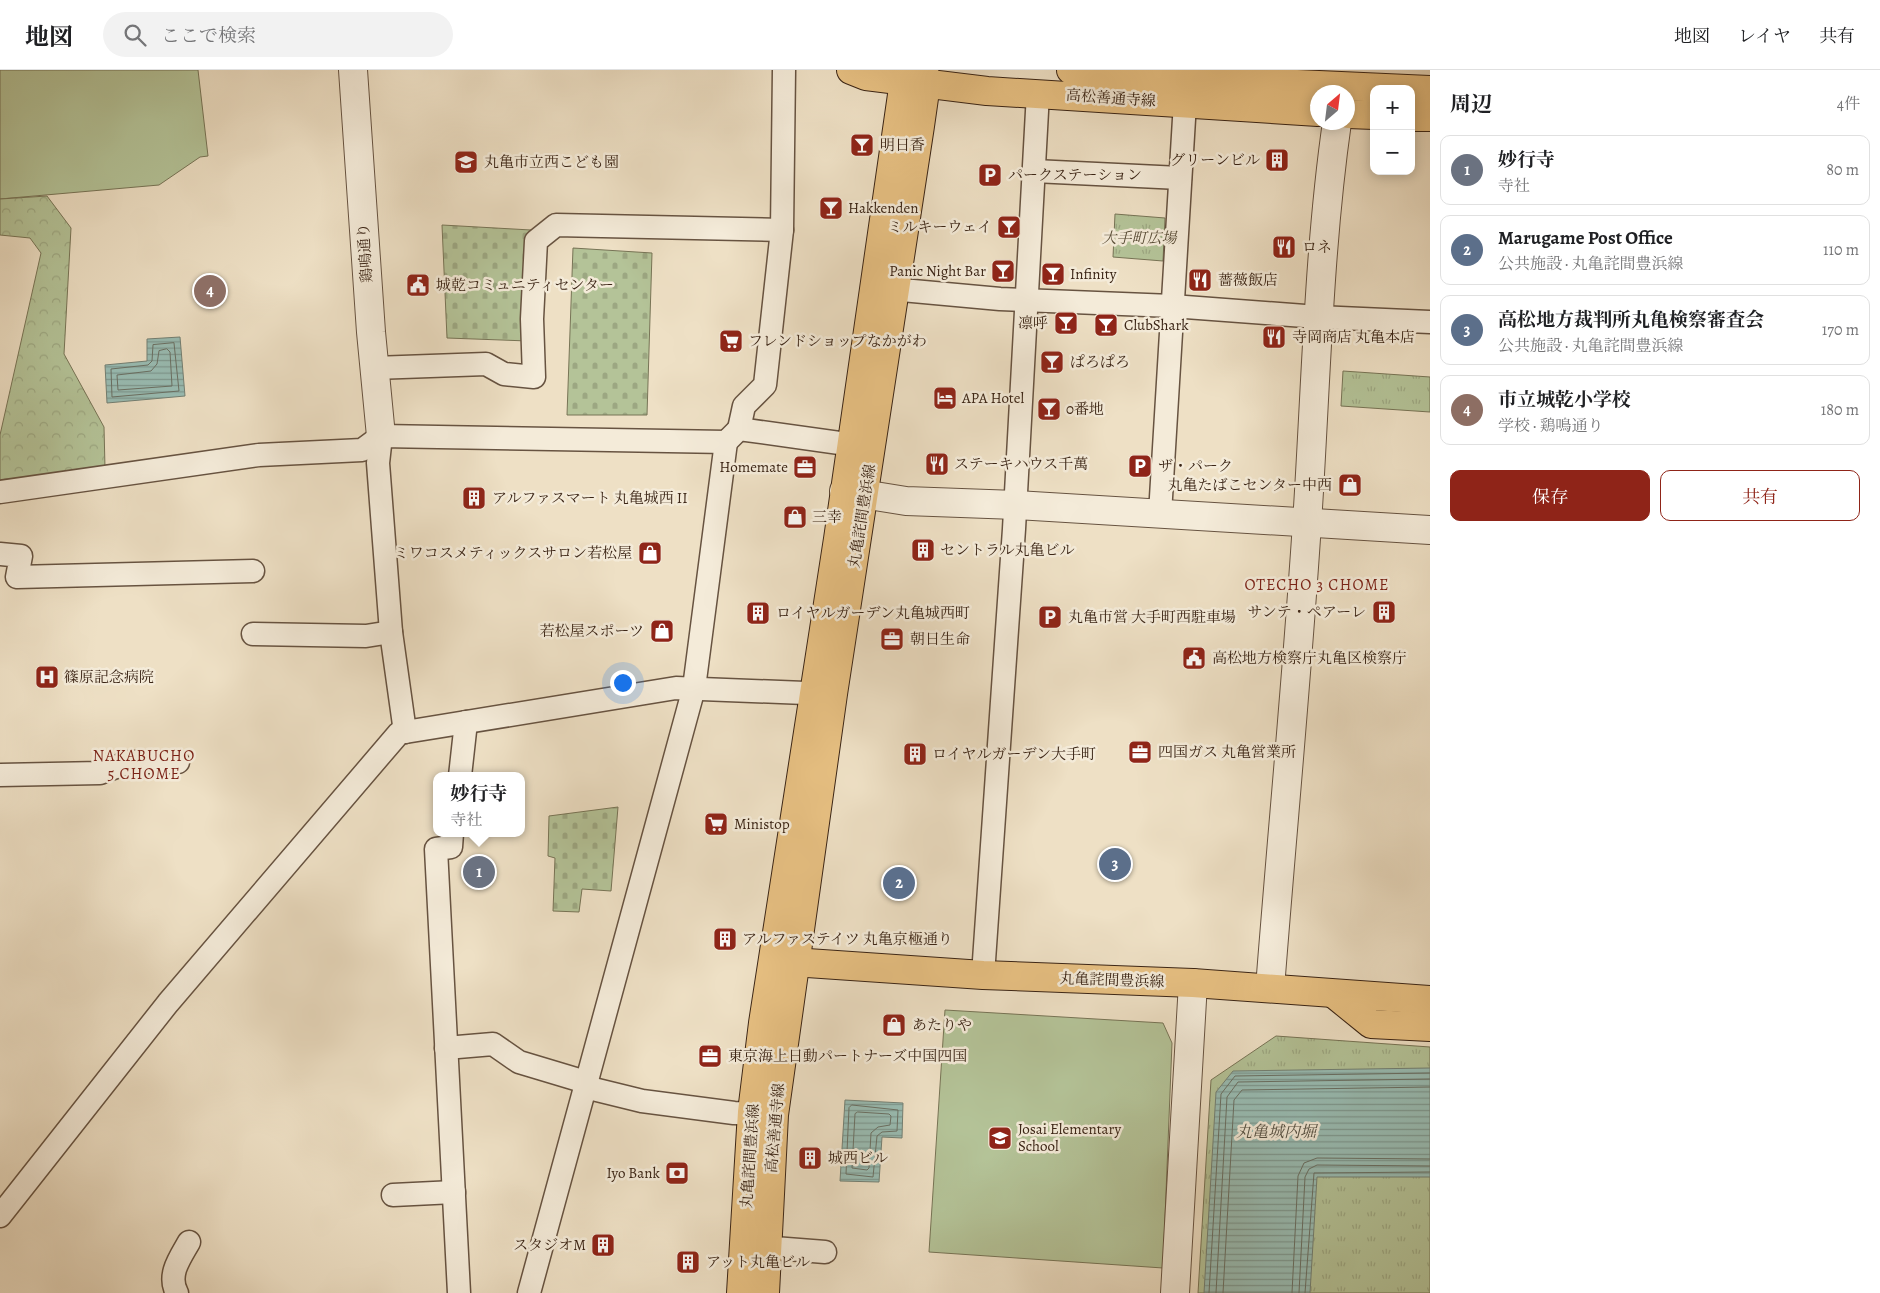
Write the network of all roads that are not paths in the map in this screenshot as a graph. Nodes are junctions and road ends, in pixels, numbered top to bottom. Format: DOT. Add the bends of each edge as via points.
graph roads {
  1 [pos="353,70"];
  2 [pos="784,70"];
  3 [pos="851,70"];
  4 [pos="1071,70"];
  5 [pos="916,76"];
  6 [pos="1310,89"];
  7 [pos="1355,89"];
  8 [pos="1430,90"];
  9 [pos="1186,91"];
  10 [pos="1038,93"];
  11 [pos="1310,111"];
  12 [pos="1355,114"];
  13 [pos="1370,115"];
  14 [pos="1415,117"];
  15 [pos="1430,118"];
  16 [pos="1337,130"];
  17 [pos="1034,171"];
  18 [pos="1180,178"];
  19 [pos="782,230"];
  20 [pos="885,288"];
  21 [pos="1027,300"];
  22 [pos="1172,306"];
  23 [pos="1318,317"];
  24 [pos="1430,322"];
  25 [pos="374,368"];
  26 [pos="733,435"];
  27 [pos="381,436"];
  28 [pos="861,446"];
  29 [pos="0,492"];
  30 [pos="854,492"];
  31 [pos="1016,504"];
  32 [pos="1160,514"];
  33 [pos="1307,523"];
  34 [pos="1430,530"];
  35 [pos="0,554"];
  36 [pos="253,571"];
  37 [pos="391,632"];
  38 [pos="253,634"];
  39 [pos="694,688"];
  40 [pos="823,694"];
  41 [pos="466,722"];
  42 [pos="405,732"];
  43 [pos="178,762"];
  44 [pos="460,772"];
  45 [pos="0,775"];
  46 [pos="452,837"];
  47 [pos="784,962"];
  48 [pos="983,975"];
  49 [pos="1193,983"];
  50 [pos="1270,988"];
  51 [pos="1334,994"];
  52 [pos="1430,1000"];
  53 [pos="1430,1027"];
  54 [pos="446,1048"];
  55 [pos="585,1087"];
  56 [pos="763,1114"];
  57 [pos="454,1192"];
  58 [pos="393,1194"];
  59 [pos="0,1216"];
  60 [pos="189,1242"];
  61 [pos="755,1247"];
  62 [pos="825,1252"];
  63 [pos="177,1293"];
  64 [pos="459,1293"];
  65 [pos="530,1293"];
  66 [pos="741,1293"];
  67 [pos="765,1293"];
  68 [pos="1175,1293"];
  1 -- 25 [label="street, 鶏鳴通り"];
  2 -- 19 [label="street"];
  3 -- 5 [label="main road" via="866,76"];
  4 -- 9 [label="main road, 高松善通寺線"];
  5 -- 10 [label="main road, 高松善通寺線" via="987,91"];
  5 -- 20 [label="main road, 丸亀詫間豊浜線"];
  6 -- 9 [label="main road, 高松善通寺線"];
  7 -- 8 [label="main road, 高松善通寺線"];
  9 -- 10 [label="main road, 高松善通寺線"];
  9 -- 11 [label="main road, 高松善通寺線"];
  9 -- 18 [label="street"];
  10 -- 17 [label="street"];
  12 -- 13 [label="main road"];
  14 -- 15 [label="main road"];
  16 -- 23 [label="street" via="1328,185"];
  17 -- 18 [label="street"];
  17 -- 21 [label="street"];
  18 -- 22 [label="street"];
  19 -- 25 [label="street" via="556,224 536,241 532,319 534,378 504,374 486,364"];
  19 -- 26 [label="street" via="765,385 744,406"];
  20 -- 21 [label="street"];
  20 -- 28 [label="main road, 丸亀詫間豊浜線"];
  21 -- 22 [label="street"];
  21 -- 31 [label="street"];
  22 -- 23 [label="street"];
  22 -- 32 [label="street"];
  23 -- 24 [label="street"];
  23 -- 33 [label="street"];
  25 -- 27 [label="street, 鶏鳴通り"];
  26 -- 27 [label="street"];
  26 -- 28 [label="street"];
  26 -- 39 [label="street"];
  27 -- 29 [label="street" via="362,450 252,456"];
  27 -- 37 [label="street" via="378,463"];
  28 -- 30 [label="main road, 丸亀詫間豊浜線"];
  30 -- 31 [label="street" via="906,501"];
  30 -- 40 [label="main road, 丸亀詫間豊浜線"];
  31 -- 32 [label="street"];
  31 -- 48 [label="street"];
  32 -- 33 [label="street"];
  33 -- 34 [label="street"];
  33 -- 50 [label="street"];
  35 -- 36 [label="street" via="22,556 18,577"];
  37 -- 38 [label="street" via="366,636"];
  37 -- 42 [label="street"];
  39 -- 40 [label="street"];
  39 -- 41 [label="street" via="676,688"];
  39 -- 55 [label="street"];
  40 -- 47 [label="main road, 丸亀詫間豊浜線"];
  41 -- 42 [label="street"];
  41 -- 44 [label="street"];
  42 -- 59 [label="street" via="399,733 168,1003"];
  43 -- 45 [label="street" via="129,762 100,773"];
  46 -- 54 [label="street" via="451,847 436,849"];
  47 -- 48 [label="main road, 丸亀詫間豊浜線"];
  47 -- 56 [label="main road, 高松善通寺線"];
  48 -- 49 [label="main road, 丸亀詫間豊浜線"];
  49 -- 50 [label="main road, 丸亀詫間豊浜線"];
  49 -- 68 [label="street"];
  50 -- 51 [label="main road, 丸亀詫間豊浜線"];
  51 -- 52 [label="main road, 丸亀詫間豊浜線"];
  51 -- 53 [label="main road" via="1371,1024"];
  54 -- 55 [label="street" via="493,1044 519,1062 578,1080"];
  54 -- 57 [label="street"];
  55 -- 56 [label="street" via="642,1101"];
  55 -- 65 [label="street"];
  56 -- 61 [label="main road, 高松善通寺線"];
  57 -- 58 [label="street"];
  57 -- 64 [label="street"];
  60 -- 63 [label="street" via="175,1266 172,1284"];
  61 -- 62 [label="street"];
  61 -- 66 [label="main road"];
  61 -- 67 [label="main road, 高松善通寺線"];
}
